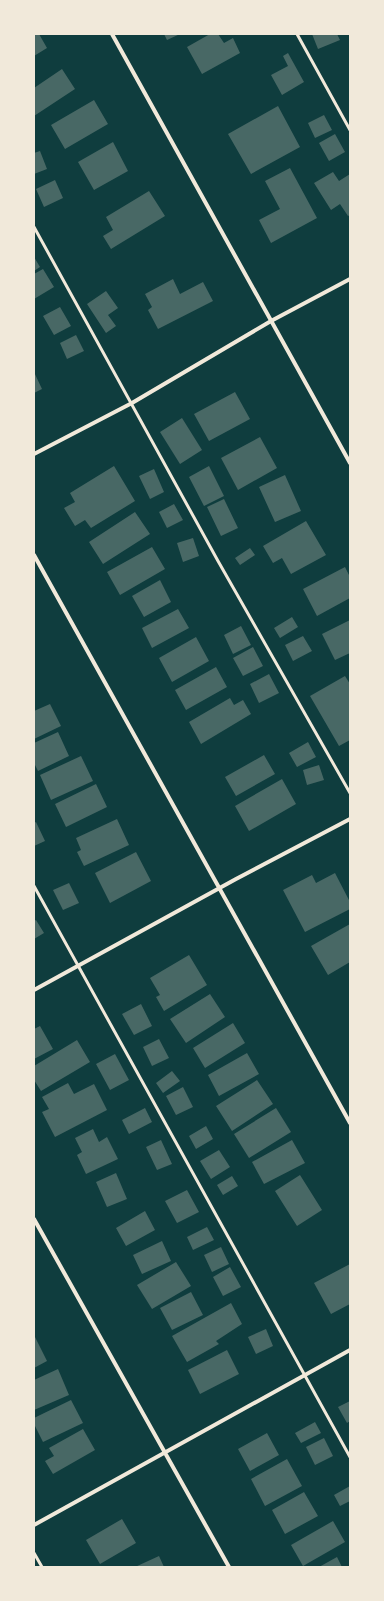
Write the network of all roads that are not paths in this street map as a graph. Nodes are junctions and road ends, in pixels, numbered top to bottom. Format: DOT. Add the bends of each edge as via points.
graph roads {
  1 [pos="112,34"];
  2 [pos="297,34"];
  3 [pos="350,130"];
  4 [pos="34,227"];
  5 [pos="350,279"];
  6 [pos="271,321"];
  7 [pos="132,403"];
  8 [pos="34,454"];
  9 [pos="350,463"];
  10 [pos="34,555"];
  11 [pos="350,793"];
  12 [pos="350,819"];
  13 [pos="34,886"];
  14 [pos="219,888"];
  15 [pos="78,966"];
  16 [pos="34,990"];
  17 [pos="350,1123"];
  18 [pos="34,1220"];
  19 [pos="350,1350"];
  20 [pos="304,1375"];
  21 [pos="166,1452"];
  22 [pos="350,1457"];
  23 [pos="34,1525"];
  24 [pos="34,1553"];
  25 [pos="42,1567"];
  26 [pos="229,1567"];
  1 -- 6 [label="street"];
  2 -- 3 [label="lane"];
  4 -- 7 [label="lane"];
  5 -- 6 [label="street"];
  6 -- 7 [label="street"];
  6 -- 9 [label="street"];
  7 -- 8 [label="street"];
  7 -- 11 [label="lane"];
  10 -- 14 [label="street"];
  12 -- 14 [label="street"];
  13 -- 15 [label="lane"];
  14 -- 15 [label="street"];
  14 -- 17 [label="street"];
  15 -- 16 [label="street"];
  15 -- 20 [label="lane"];
  18 -- 21 [label="street"];
  19 -- 20 [label="street"];
  20 -- 21 [label="street"];
  20 -- 22 [label="lane"];
  21 -- 23 [label="street"];
  21 -- 26 [label="street"];
  24 -- 25 [label="lane"];
}
